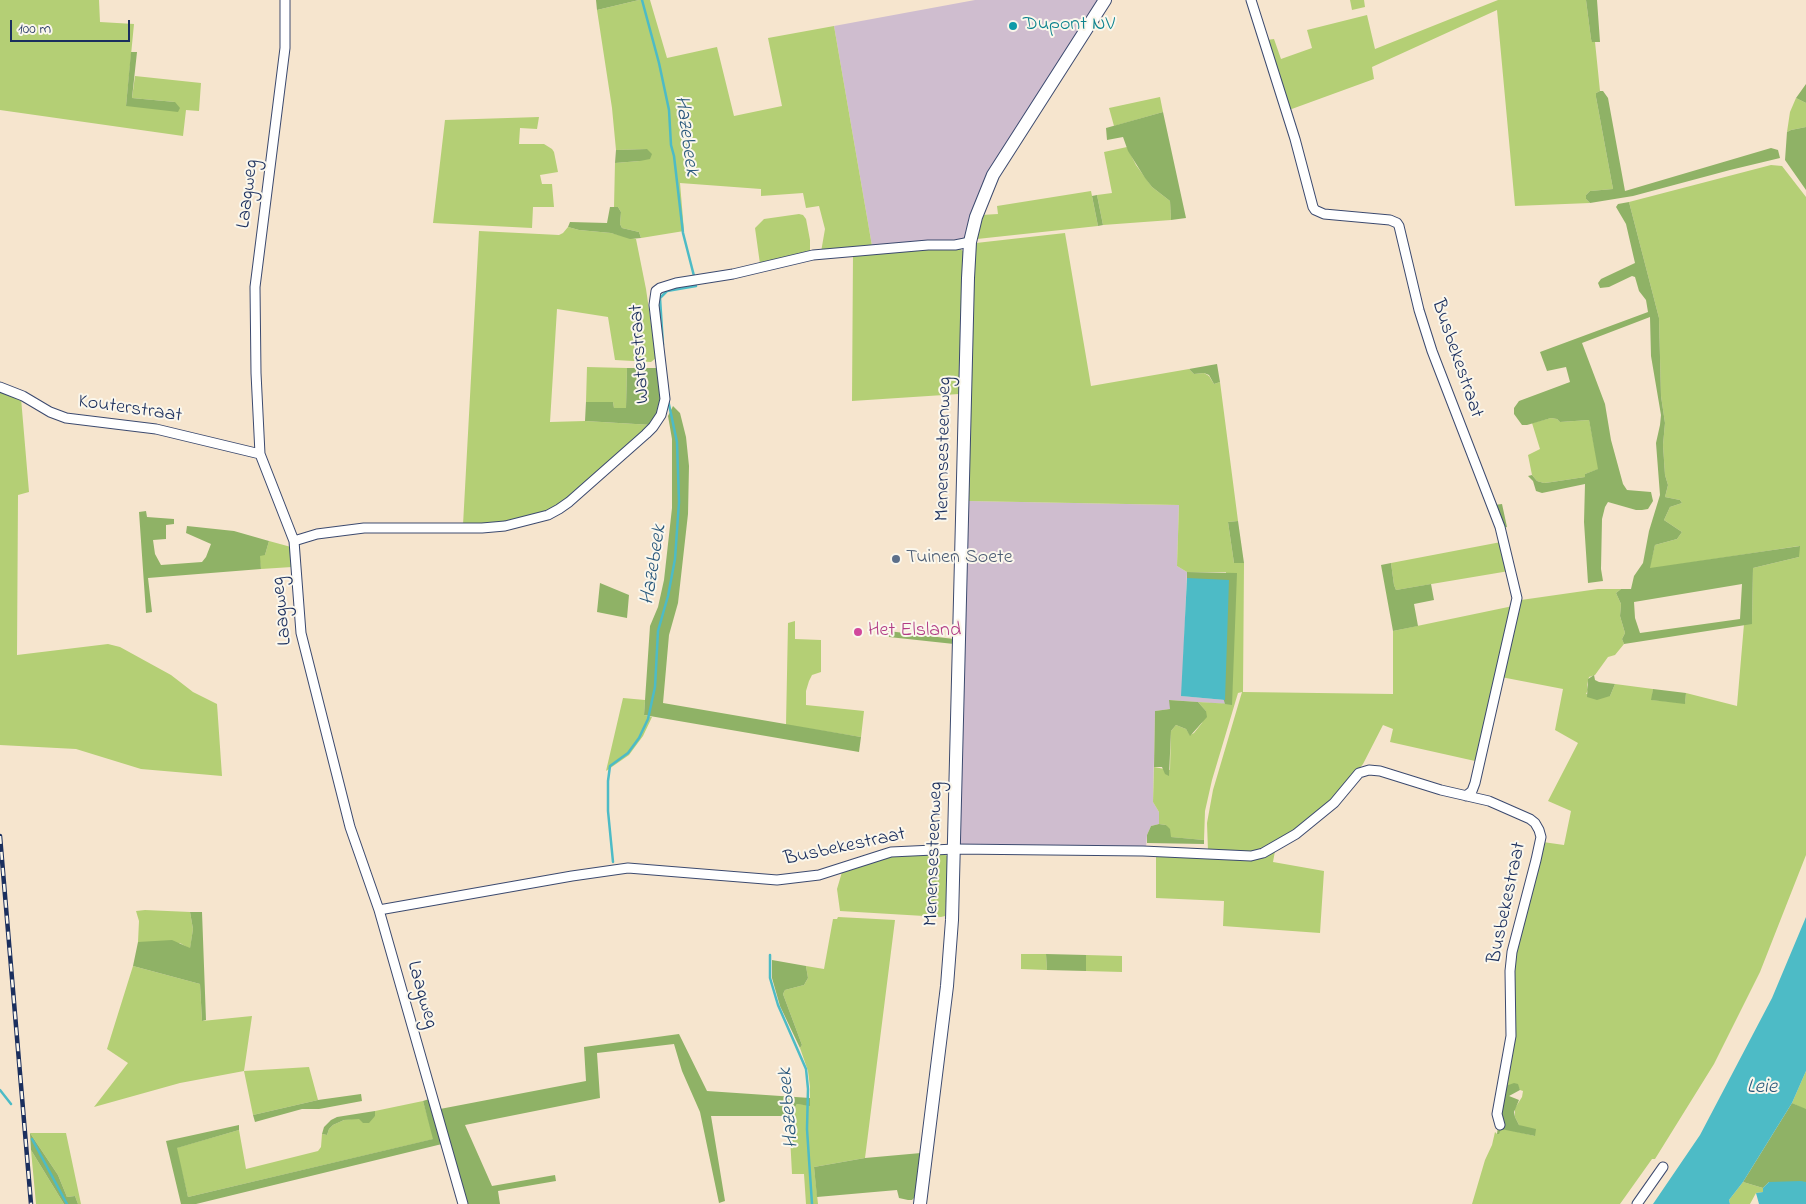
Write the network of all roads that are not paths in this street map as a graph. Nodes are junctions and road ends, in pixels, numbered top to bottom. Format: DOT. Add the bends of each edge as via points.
graph roads {
  1 [pos="285,0"];
  2 [pos="1105,0"];
  3 [pos="1251,0"];
  4 [pos="970,242"];
  5 [pos="0,387"];
  6 [pos="260,454"];
  7 [pos="294,541"];
  8 [pos="1466,796"];
  9 [pos="955,849"];
  10 [pos="378,910"];
  11 [pos="1500,1125"];
  12 [pos="1663,1167"];
  13 [pos="463,1204"];
  14 [pos="920,1204"];
  15 [pos="1637,1204"];
  1 -- 6 [label="street, Laagweg" via="285,48 255,287"];
  2 -- 4 [label="street, Menensesteenweg" via="993,175"];
  3 -- 8 [label="street, Busbekestraat" via="1313,207 1324,214 1390,220 1399,226 1432,351 1500,527 1515,586 1516,604 1475,783"];
  4 -- 7 [label="street, Waterstraat" via="813,255 660,288 654,297 665,399 661,416 653,427 569,502 548,515 505,526 364,528 317,534"];
  4 -- 9 [label="street, Menensesteenweg"];
  5 -- 6 [label="street, Kouterstraat" via="66,418 156,429"];
  6 -- 7 [label="street, Laagweg"];
  7 -- 10 [label="street, Laagweg" via="301,633 350,827"];
  8 -- 9 [label="street, Busbekestraat" via="1380,771 1364,771 1334,803 1296,834 1263,854 1251,856"];
  8 -- 11 [label="street, Busbekestraat" via="1489,801 1530,819 1541,836 1512,952 1512,1036 1498,1105"];
  9 -- 10 [label="street, Busbekestraat" via="891,852 820,875 777,880 628,868"];
  9 -- 14 [label="street, Menensesteenweg" via="947,986"];
  10 -- 13 [label="street, Laagweg"];
  12 -- 15 [label="street"];
}
